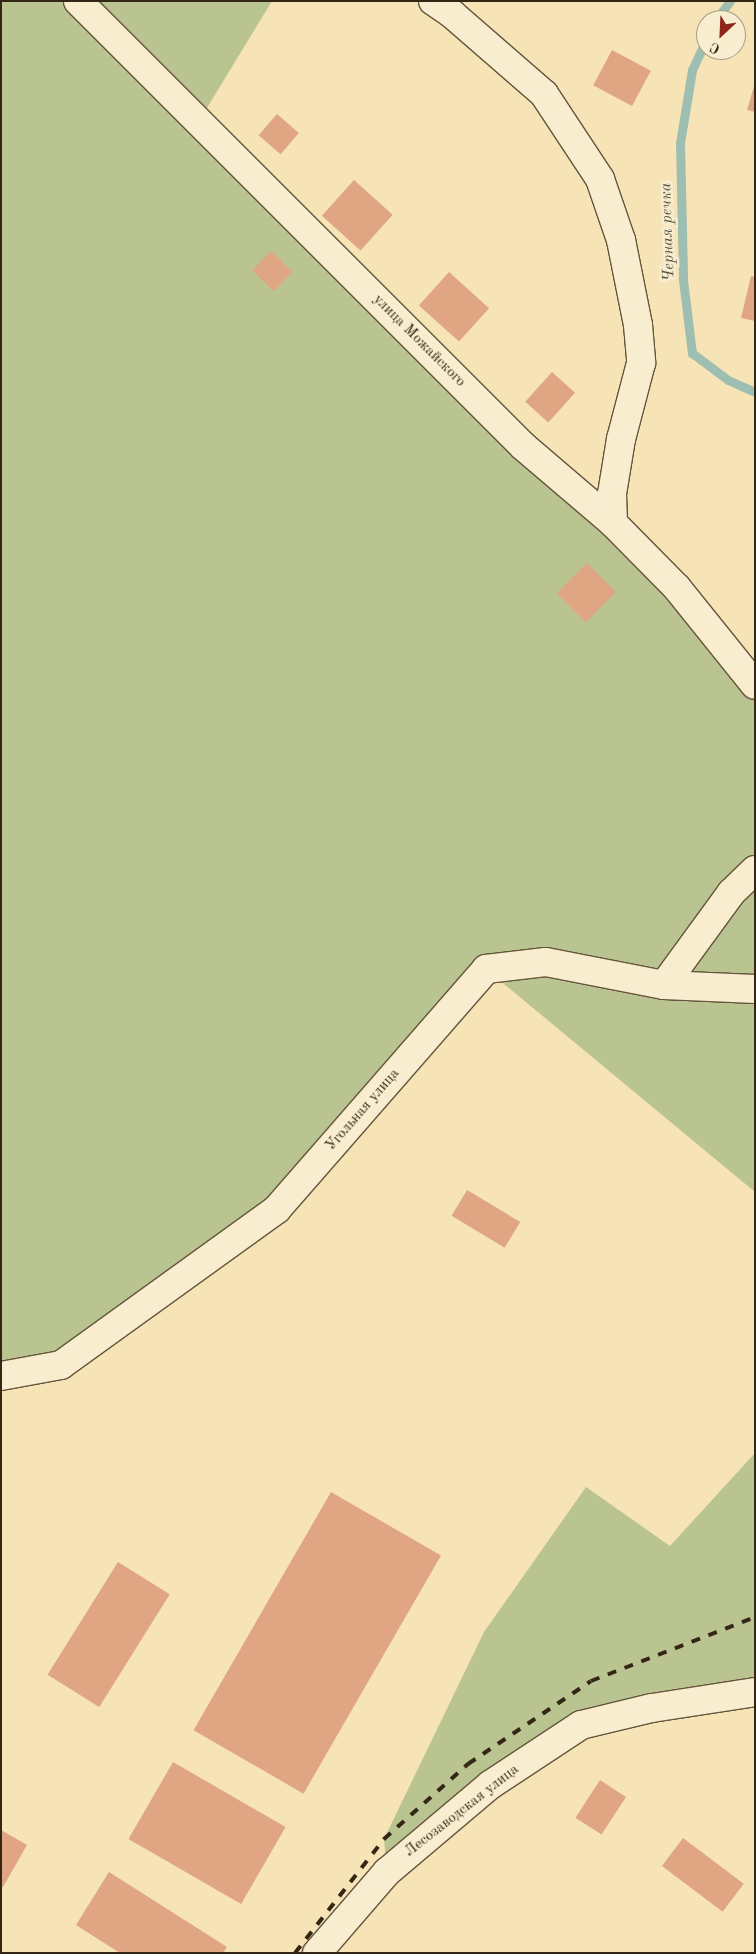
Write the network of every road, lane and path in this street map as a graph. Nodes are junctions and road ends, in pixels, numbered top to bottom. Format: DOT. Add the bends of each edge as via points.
graph roads {
  1 [pos="78,1"];
  2 [pos="433,1"];
  3 [pos="613,523"];
  4 [pos="755,685"];
  5 [pos="755,870"];
  6 [pos="664,985"];
  7 [pos="755,989"];
  8 [pos="1,1376"];
  9 [pos="755,1692"];
  10 [pos="317,1953"];
  1 -- 3 [label="street, улица Можайского" via="523,446"];
  2 -- 3 [label="street" via="544,94 600,179 621,240 638,325 641,363 621,439 612,494"];
  3 -- 4 [label="street, улица Можайского" via="677,588"];
  5 -- 6 [label="street" via="731,893"];
  6 -- 7 [label="street, Угольная улица"];
  6 -- 8 [label="street, Угольная улица" via="546,962 486,969 277,1209 61,1366"];
  9 -- 10 [label="street, Лесозаводская улица" via="652,1708 581,1725 490,1785 387,1872"];
}
